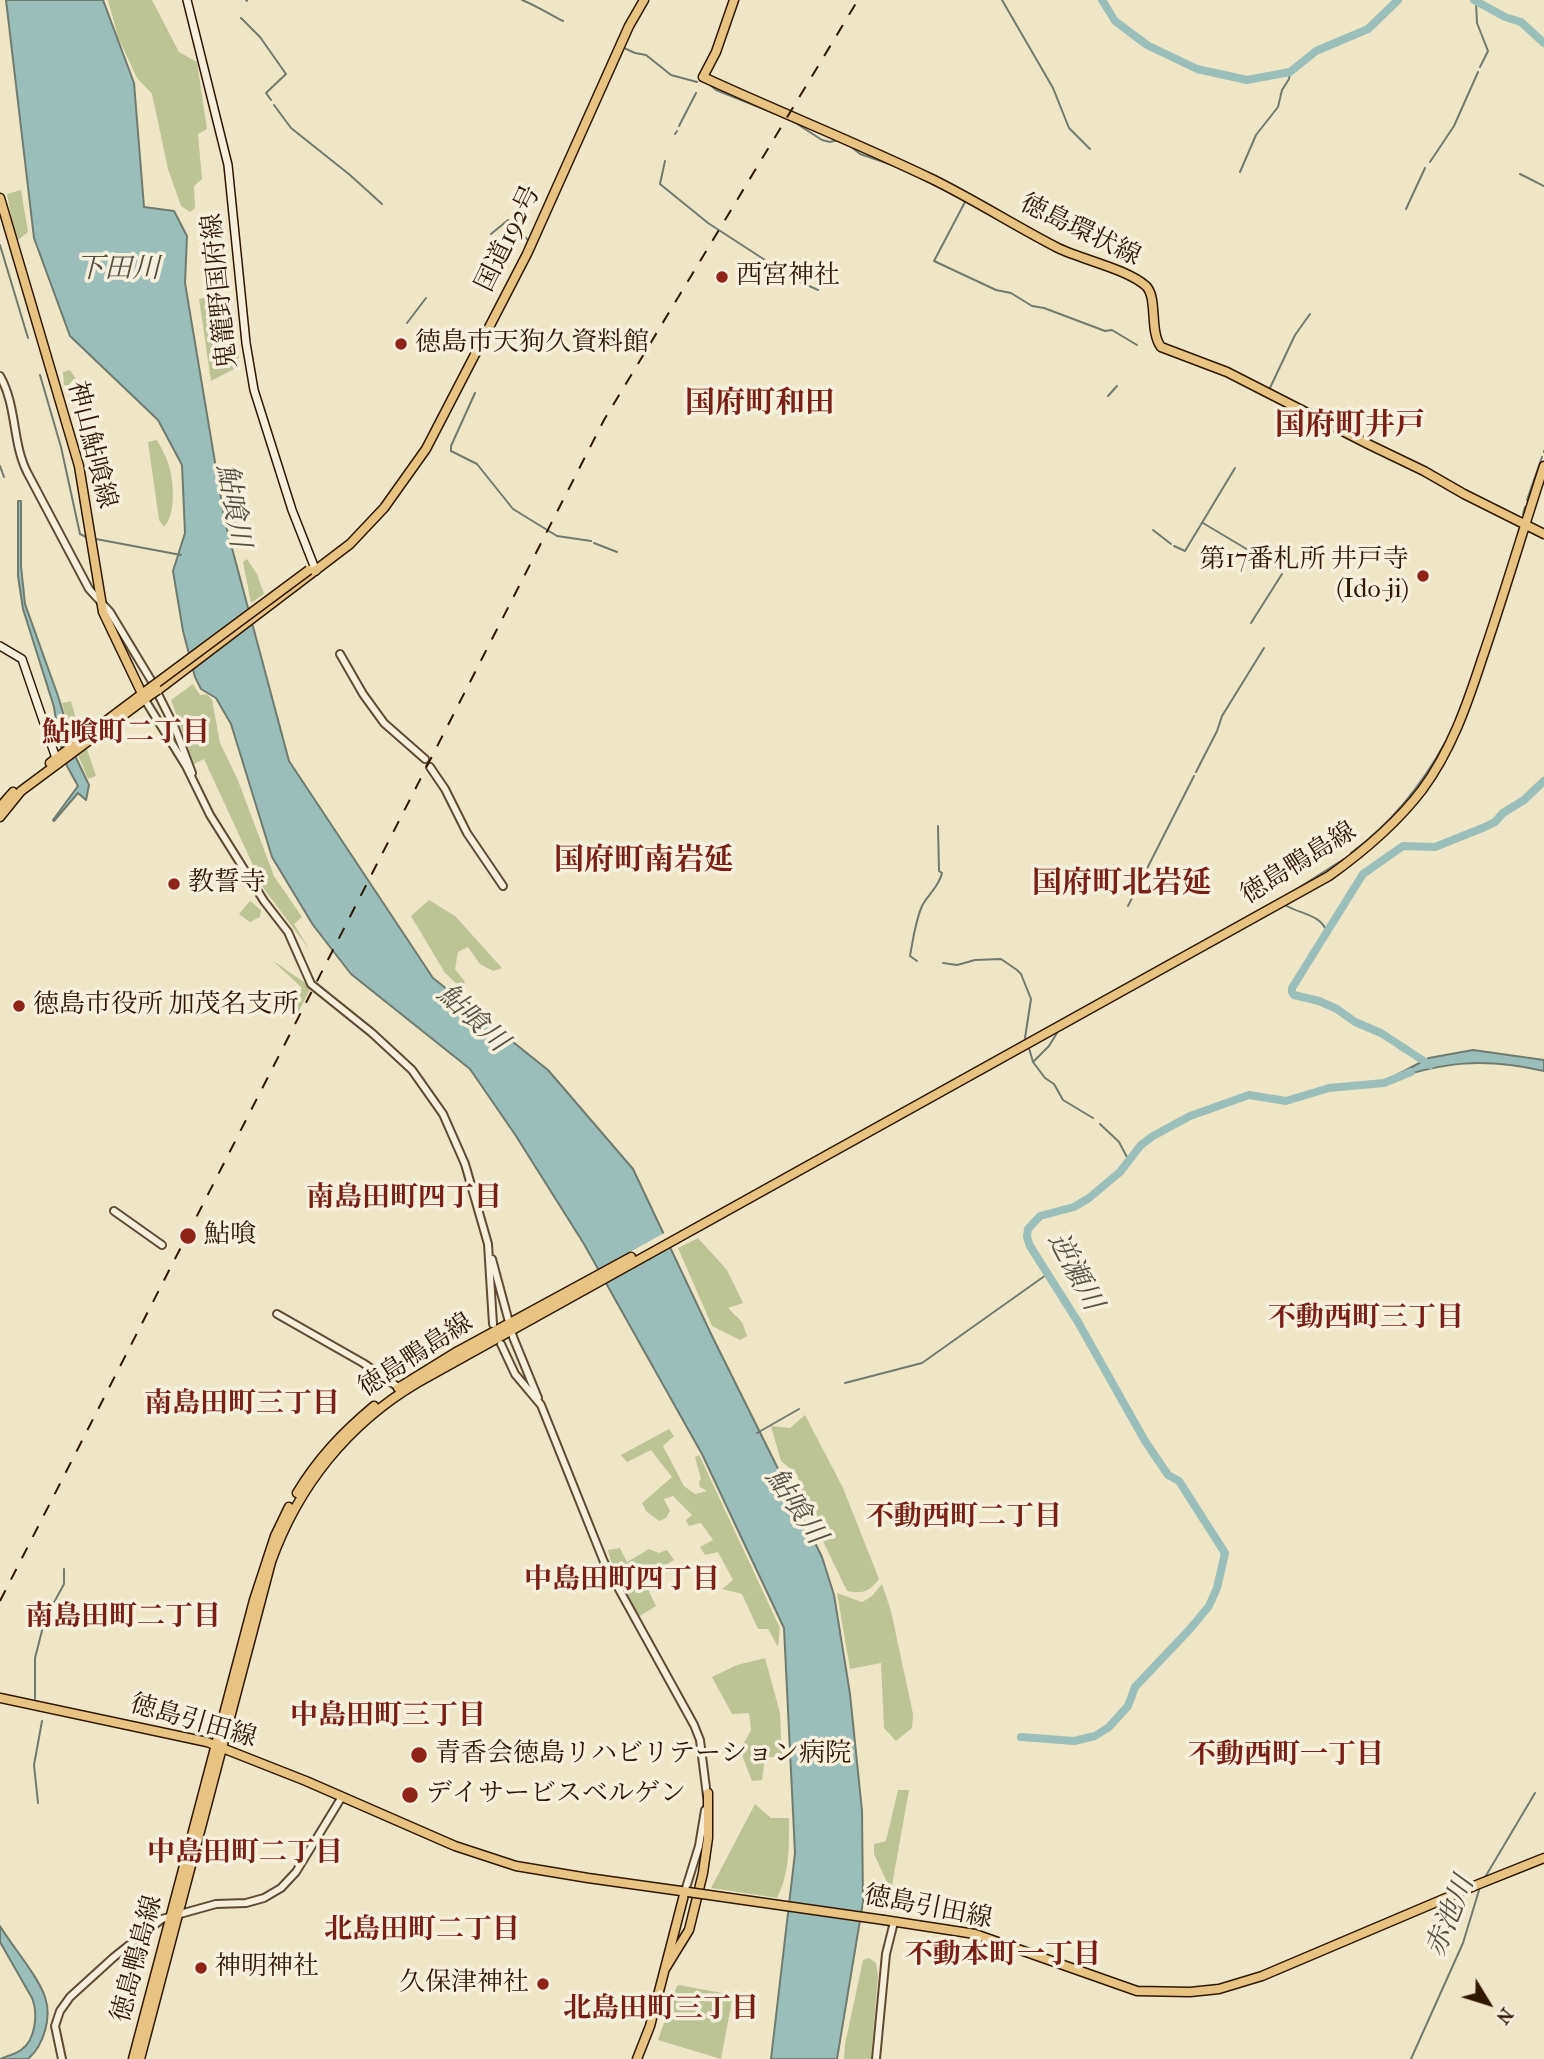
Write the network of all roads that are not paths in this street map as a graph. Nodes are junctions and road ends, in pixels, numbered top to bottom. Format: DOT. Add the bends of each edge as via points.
graph roads {
  1 [pos="187,0"];
  2 [pos="644,0"];
  3 [pos="734,0"];
  4 [pos="0,198"];
  5 [pos="0,376"];
  6 [pos="1544,466"];
  7 [pos="1525,523"];
  8 [pos="1544,534"];
  9 [pos="313,571"];
  10 [pos="101,603"];
  11 [pos="0,646"];
  12 [pos="340,654"];
  13 [pos="145,695"];
  14 [pos="425,759"];
  15 [pos="59,760"];
  16 [pos="430,767"];
  17 [pos="194,781"];
  18 [pos="0,807"];
  19 [pos="0,817"];
  20 [pos="503,886"];
  21 [pos="114,1212"];
  22 [pos="488,1244"];
  23 [pos="162,1245"];
  24 [pos="276,1314"];
  25 [pos="493,1324"];
  26 [pos="511,1326"];
  27 [pos="500,1344"];
  28 [pos="401,1389"];
  29 [pos="541,1405"];
  30 [pos="0,1700"];
  31 [pos="219,1748"];
  32 [pos="708,1793"];
  33 [pos="340,1800"];
  34 [pos="368,1809"];
  35 [pos="1544,1858"];
  36 [pos="686,1891"];
  37 [pos="174,1916"];
  38 [pos="894,1922"];
  39 [pos="665,1969"];
  40 [pos="62,2059"];
  41 [pos="133,2059"];
  42 [pos="140,2059"];
  43 [pos="637,2059"];
  44 [pos="876,2059"];
  1 -- 9 [label="main road, 鬼籠野国府線" via="228,165 254,390"];
  2 -- 9 [label="main road, 国道192号" via="512,284 426,449 398,488"];
  3 -- 7 [label="main road, 徳島環状線" via="703,77 903,165 1057,247 1138,282 1150,292 1161,347 1227,372"];
  4 -- 10 [label="main road, 神山鮎喰線" via="79,466"];
  5 -- 10 [label="street" via="11,401 23,465 89,589"];
  6 -- 7 [label="main road, 徳島鴨島線"];
  7 -- 8 [label="main road, 徳島環状線"];
  7 -- 26 [label="main road, 徳島鴨島線" via="1457,730 1424,788 1374,842 1329,876"];
  9 -- 13 [label="main road, 国道192号, bridge"];
  10 -- 13 [label="main road, 神山鮎喰線"];
  10 -- 17 [label="street" via="167,711"];
  11 -- 15 [label="main road" via="22,659"];
  12 -- 14 [label="street" via="384,723"];
  13 -- 15 [label="main road, 国道192号"];
  13 -- 17 [label="street"];
  15 -- 18 [label="main road, 国道192号" via="18,788"];
  15 -- 19 [label="main road, 国道192号" via="21,791"];
  16 -- 20 [label="street"];
  17 -- 22 [label="street" via="210,815 288,932 311,984 405,1064 432,1096 458,1145"];
  21 -- 23 [label="street"];
  22 -- 25 [label="street"];
  22 -- 26 [label="street"];
  24 -- 28 [label="street"];
  26 -- 28 [label="main road, 徳島鴨島線"];
  26 -- 29 [label="street"];
  27 -- 29 [label="street" via="515,1374"];
  28 -- 31 [label="main road, 徳島鴨島線" via="344,1440 314,1476 287,1522 268,1570"];
  29 -- 32 [label="street" via="604,1562 694,1725"];
  30 -- 31 [label="main road, 徳島引田線"];
  30 -- 31 [label="main road, 徳島引田線" via="170,1733"];
  31 -- 33 [label="main road, 徳島引田線"];
  31 -- 34 [label="main road, 徳島引田線"];
  31 -- 37 [label="main road, 徳島鴨島線"];
  32 -- 36 [label="street"];
  32 -- 39 [label="main road" via="703,1873 689,1930"];
  33 -- 34 [label="main road, 徳島引田線"];
  33 -- 37 [label="street" via="296,1872 281,1888 246,1903 216,1904"];
  34 -- 36 [label="main road, 徳島引田線" via="516,1866"];
  35 -- 38 [label="main road, 徳島引田線" via="1262,1976 1190,1992 1137,1991 975,1934"];
  36 -- 38 [label="main road, 徳島引田線, bridge"];
  36 -- 39 [label="main road"];
  37 -- 40 [label="street" via="148,1928 64,2004 55,2026"];
  37 -- 41 [label="main road, 徳島鴨島線"];
  37 -- 42 [label="main road, 徳島鴨島線"];
  38 -- 44 [label="street" via="886,1954"];
  39 -- 43 [label="main road"];
}
